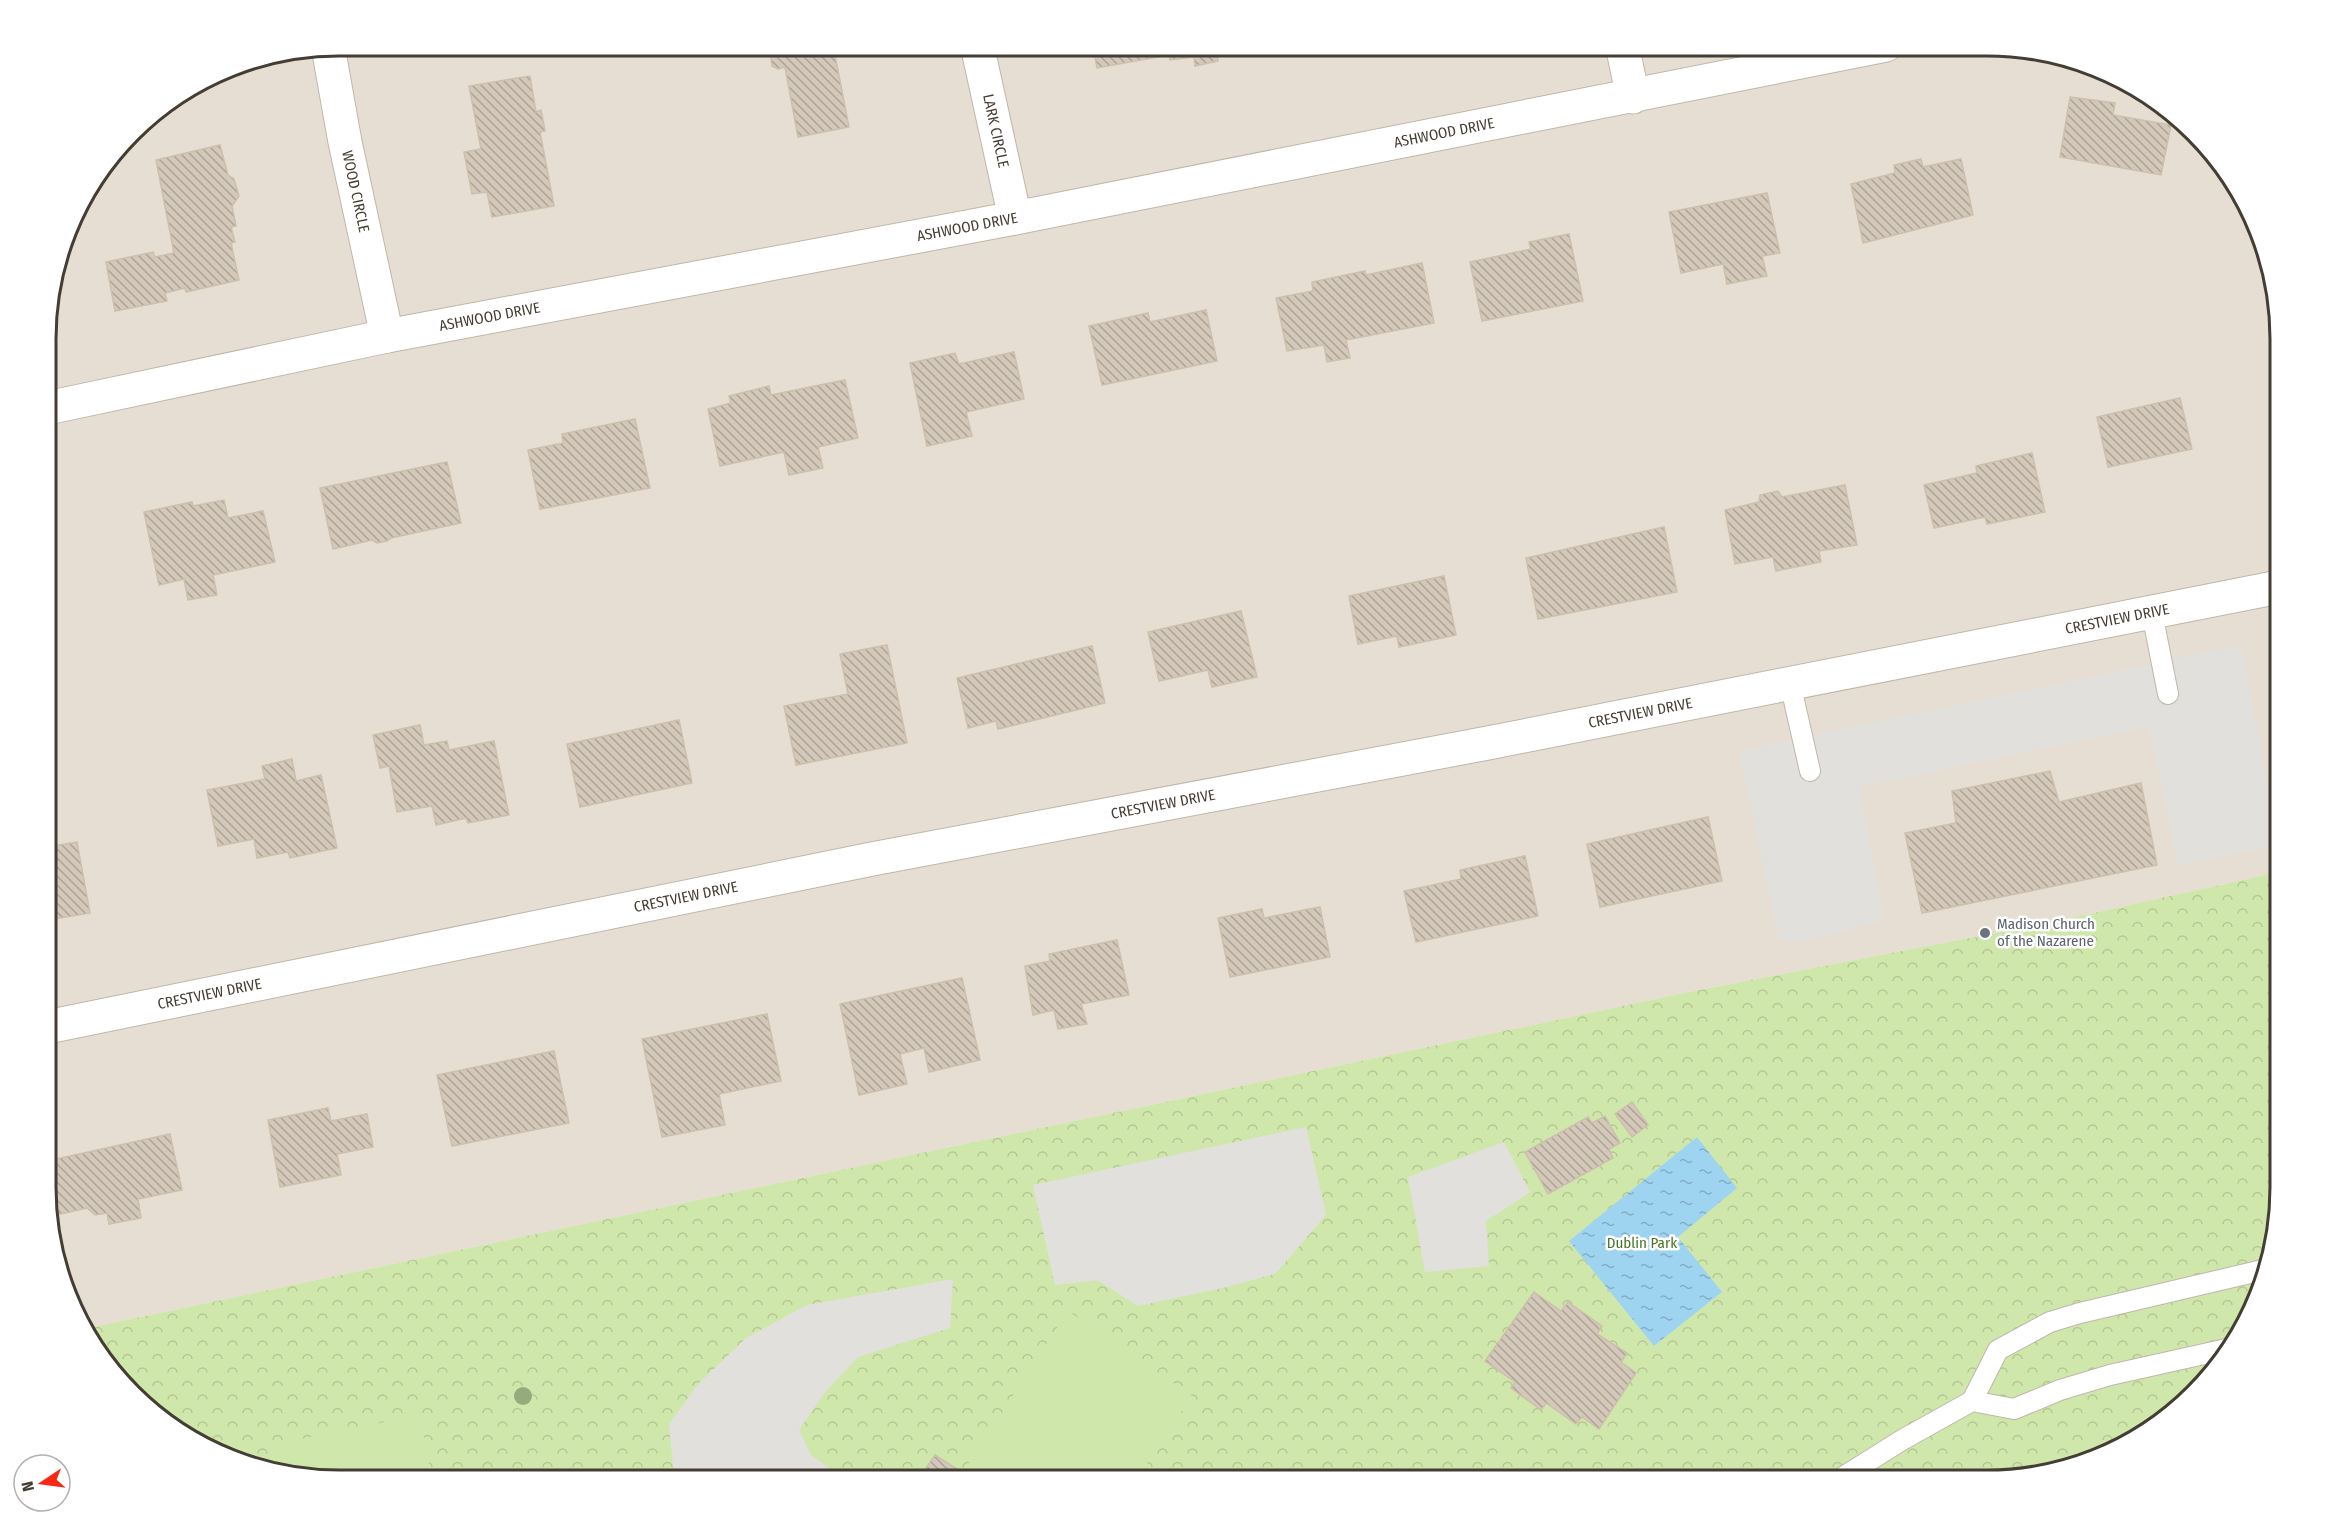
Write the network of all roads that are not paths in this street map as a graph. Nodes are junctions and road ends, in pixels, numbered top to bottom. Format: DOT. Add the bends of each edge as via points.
graph roads {
  1 [pos="330,56"];
  2 [pos="979,56"];
  3 [pos="1624,56"];
  4 [pos="1832,56"];
  5 [pos="1633,97"];
  6 [pos="1015,218"];
  7 [pos="387,336"];
  8 [pos="56,406"];
  9 [pos="2270,589"];
  10 [pos="2152,613"];
  11 [pos="1790,683"];
  12 [pos="2168,694"];
  13 [pos="1810,771"];
  14 [pos="56,1025"];
  15 [pos="2256,1272"];
  16 [pos="2217,1351"];
  17 [pos="1972,1401"];
  18 [pos="1854,1470"];
  1 -- 7 [label="street, WOOD CIRCLE"];
  2 -- 6 [label="street, LARK CIRCLE"];
  3 -- 5 [label="street"];
  4 -- 5 [label="street, ASHWOOD DRIVE"];
  5 -- 6 [label="street, ASHWOOD DRIVE"];
  6 -- 7 [label="street, ASHWOOD DRIVE"];
  7 -- 8 [label="street, ASHWOOD DRIVE"];
  9 -- 10 [label="street, CRESTVIEW DRIVE"];
  10 -- 11 [label="street, CRESTVIEW DRIVE"];
  10 -- 12 [label="lane"];
  11 -- 13 [label="lane"];
  11 -- 14 [label="street, CRESTVIEW DRIVE" via="872,859"];
  15 -- 17 [label="lane" via="2050,1322 1998,1350"];
  16 -- 17 [label="lane" via="2110,1375 2014,1409"];
  17 -- 18 [label="lane"];
}
